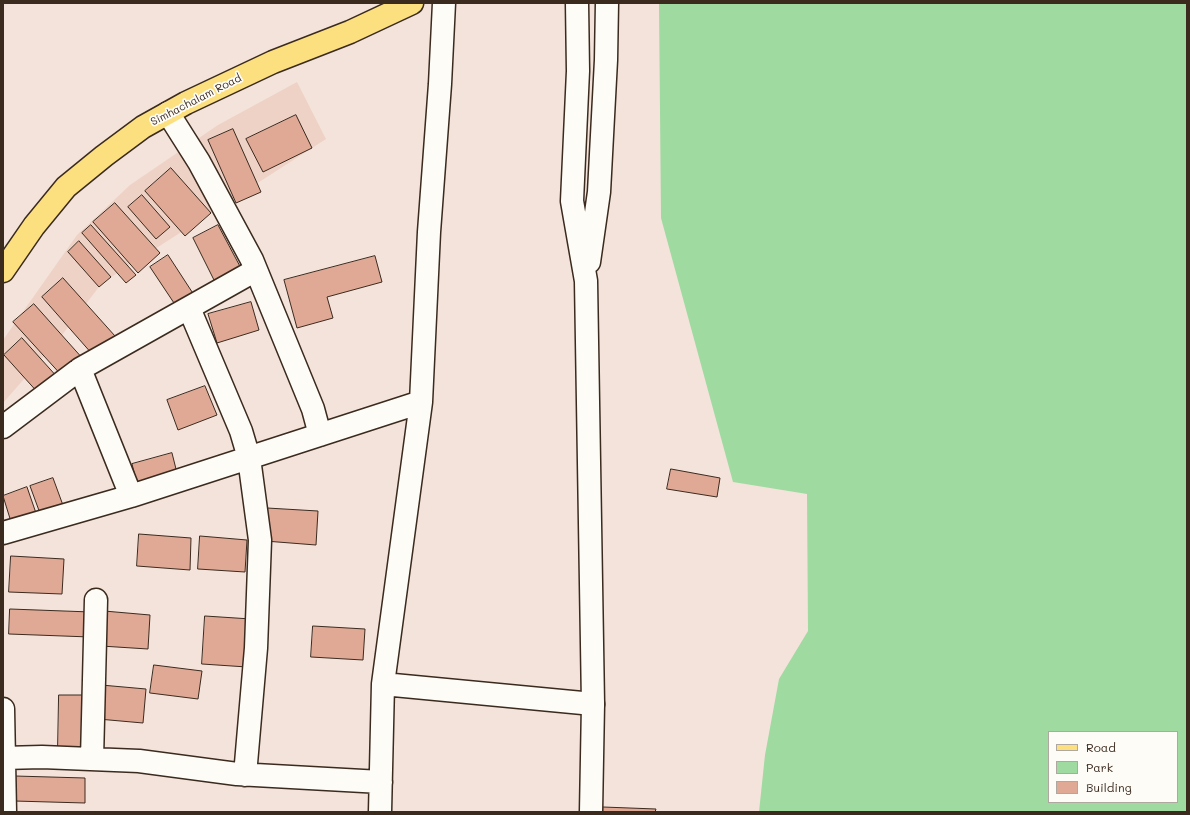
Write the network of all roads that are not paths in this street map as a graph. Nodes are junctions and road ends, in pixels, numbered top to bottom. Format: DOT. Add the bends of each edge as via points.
graph roads {
  1 [pos="412,3"];
  2 [pos="444,3"];
  3 [pos="577,3"];
  4 [pos="607,3"];
  5 [pos="168,113"];
  6 [pos="256,270"];
  7 [pos="3,271"];
  8 [pos="586,281"];
  9 [pos="189,308"];
  10 [pos="80,369"];
  11 [pos="421,402"];
  12 [pos="3,427"];
  13 [pos="320,435"];
  14 [pos="249,458"];
  15 [pos="132,496"];
  16 [pos="3,533"];
  17 [pos="96,600"];
  18 [pos="383,684"];
  19 [pos="593,704"];
  20 [pos="3,709"];
  21 [pos="4,758"];
  22 [pos="92,759"];
  23 [pos="245,775"];
  24 [pos="381,782"];
  25 [pos="5,812"];
  26 [pos="380,812"];
  27 [pos="590,812"];
  1 -- 5 [label="main road, Simhachalam Road" via="350,32 273,62"];
  2 -- 11 [label="street"];
  3 -- 8 [label="street" via="578,71 572,202"];
  4 -- 8 [label="street" via="599,192"];
  5 -- 6 [label="street" via="199,162"];
  5 -- 7 [label="main road, Simhachalam Road" via="143,127 66,187 34,226"];
  6 -- 9 [label="street"];
  6 -- 13 [label="street" via="313,409"];
  8 -- 19 [label="street"];
  9 -- 10 [label="street"];
  9 -- 14 [label="street" via="241,431"];
  10 -- 12 [label="street"];
  10 -- 15 [label="street"];
  11 -- 13 [label="street"];
  11 -- 18 [label="street"];
  13 -- 14 [label="street"];
  14 -- 15 [label="street"];
  14 -- 23 [label="street" via="260,540 256,648"];
  15 -- 16 [label="street"];
  17 -- 22 [label="street"];
  18 -- 19 [label="street"];
  18 -- 24 [label="street"];
  19 -- 27 [label="street"];
  20 -- 21 [label="street"];
  21 -- 22 [label="street"];
  21 -- 25 [label="street"];
  22 -- 23 [label="street" via="139,761"];
  23 -- 24 [label="street"];
  24 -- 26 [label="street"];
}
